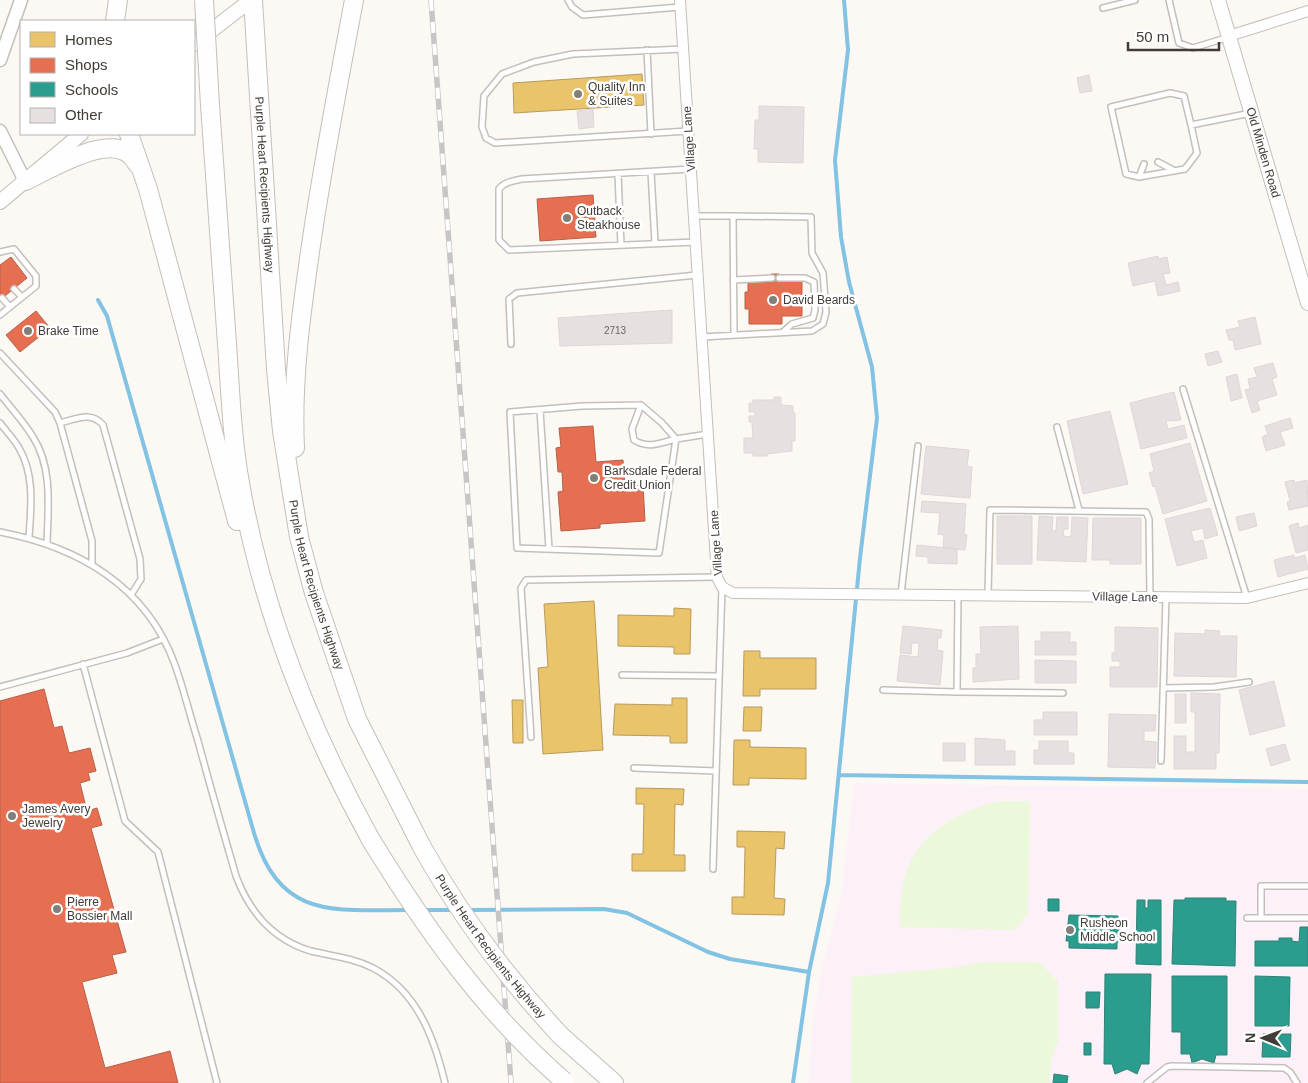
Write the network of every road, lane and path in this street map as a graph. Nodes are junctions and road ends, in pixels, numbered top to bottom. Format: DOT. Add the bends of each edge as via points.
graph roads {
  1 [pos="21,0"];
  2 [pos="118,0"];
  3 [pos="204,0"];
  4 [pos="252,0"];
  5 [pos="354,0"];
  6 [pos="568,0"];
  7 [pos="1135,0"];
  8 [pos="1169,0"];
  9 [pos="1218,0"];
  10 [pos="680,4"];
  11 [pos="1104,8"];
  12 [pos="1308,11"];
  13 [pos="115,20"];
  14 [pos="1229,36"];
  15 [pos="195,43"];
  16 [pos="683,49"];
  17 [pos="647,50"];
  18 [pos="0,60"];
  19 [pos="1252,113"];
  20 [pos="1191,125"];
  21 [pos="0,131"];
  22 [pos="688,131"];
  23 [pos="651,134"];
  24 [pos="80,135"];
  25 [pos="129,135"];
  26 [pos="1158,162"];
  27 [pos="1144,164"];
  28 [pos="692,169"];
  29 [pos="1175,171"];
  30 [pos="651,172"];
  31 [pos="618,174"];
  32 [pos="1139,177"];
  33 [pos="25,181"];
  34 [pos="148,189"];
  35 [pos="0,202"];
  36 [pos="695,216"];
  37 [pos="733,216"];
  38 [pos="696,242"];
  39 [pos="655,243"];
  40 [pos="621,245"];
  41 [pos="0,252"];
  42 [pos="698,275"];
  43 [pos="772,278"];
  44 [pos="779,278"];
  45 [pos="732,280"];
  46 [pos="14,289"];
  47 [pos="22,297"];
  48 [pos="2,298"];
  49 [pos="1308,303"];
  50 [pos="10,307"];
  51 [pos="0,315"];
  52 [pos="783,332"];
  53 [pos="734,335"];
  54 [pos="702,337"];
  55 [pos="511,344"];
  56 [pos="0,353"];
  57 [pos="1183,389"];
  58 [pos="0,394"];
  59 [pos="641,405"];
  60 [pos="540,410"];
  61 [pos="0,423"];
  62 [pos="60,423"];
  63 [pos="1057,427"];
  64 [pos="709,434"];
  65 [pos="676,439"];
  66 [pos="918,446"];
  67 [pos="292,493"];
  68 [pos="1079,510"];
  69 [pos="0,532"];
  70 [pos="29,537"];
  71 [pos="47,543"];
  72 [pos="549,549"];
  73 [pos="92,564"];
  74 [pos="717,577"];
  75 [pos="1308,583"];
  76 [pos="722,587"];
  77 [pos="901,594"];
  78 [pos="131,595"];
  79 [pos="958,595"];
  80 [pos="988,596"];
  81 [pos="1150,598"];
  82 [pos="1166,598"];
  83 [pos="1247,598"];
  84 [pos="277,630"];
  85 [pos="163,639"];
  86 [pos="83,664"];
  87 [pos="622,675"];
  88 [pos="718,676"];
  89 [pos="1249,682"];
  90 [pos="0,687"];
  91 [pos="1164,688"];
  92 [pos="883,690"];
  93 [pos="958,692"];
  94 [pos="1063,692"];
  95 [pos="532,737"];
  96 [pos="1161,761"];
  97 [pos="634,768"];
  98 [pos="716,771"];
  99 [pos="712,869"];
  100 [pos="1308,886"];
  101 [pos="1247,918"];
  102 [pos="1261,918"];
  103 [pos="1308,918"];
  104 [pos="565,1082"];
  105 [pos="217,1083"];
  106 [pos="445,1083"];
  107 [pos="614,1083"];
  108 [pos="1147,1083"];
  109 [pos="1297,1083"];
  1 -- 18 [label="street"];
  2 -- 13 [label="highway"];
  3 -- 84 [label="highway, bridge" via="233,431 250,530"];
  4 -- 15 [label="main road"];
  4 -- 67 [label="highway, Purple Heart Recipients Highway" via="276,369"];
  5 -- 67 [label="highway" via="318,196 300,326 294,399"];
  6 -- 10 [label="lane" via="572,8 583,15"];
  7 -- 11 [label="lane"];
  8 -- 14 [label="lane" via="1179,43 1192,48"];
  9 -- 14 [label="main road, Old Minden Road"];
  10 -- 16 [label="street, Village Lane"];
  12 -- 14 [label="street"];
  14 -- 19 [label="main road, Old Minden Road"];
  16 -- 17 [label="lane"];
  16 -- 22 [label="street, Village Lane"];
  17 -- 23 [label="lane"];
  17 -- 23 [label="lane" via="573,54 534,62 502,74 484,96 482,127 486,138 495,143"];
  19 -- 20 [label="lane"];
  19 -- 49 [label="main road, Old Minden Road"];
  20 -- 29 [label="lane" via="1197,152 1185,169"];
  20 -- 32 [label="lane" via="1184,96 1170,93 1111,108 1126,174"];
  21 -- 33 [label="street"];
  22 -- 23 [label="lane"];
  22 -- 28 [label="street, Village Lane"];
  24 -- 33 [label="main road"];
  25 -- 34 [label="highway"];
  26 -- 29 [label="lane"];
  27 -- 32 [label="lane"];
  28 -- 30 [label="lane"];
  28 -- 36 [label="street, Village Lane"];
  29 -- 32 [label="lane"];
  30 -- 31 [label="lane"];
  30 -- 39 [label="lane"];
  31 -- 40 [label="lane"];
  31 -- 40 [label="lane" via="522,179 501,185 498,189 499,240 509,250"];
  33 -- 34 [label="highway" via="107,146 131,154"];
  33 -- 35 [label="main road"];
  34 -- 84 [label="highway" via="240,532 252,572"];
  36 -- 37 [label="lane"];
  36 -- 38 [label="street, Village Lane"];
  37 -- 45 [label="lane"];
  37 -- 52 [label="lane" via="811,217 812,252 823,273 826,312 823,324 812,331"];
  38 -- 39 [label="lane"];
  38 -- 42 [label="street, Village Lane"];
  39 -- 40 [label="lane"];
  41 -- 47 [label="lane" via="14,249 36,276 36,286"];
  42 -- 54 [label="street, Village Lane"];
  42 -- 55 [label="lane" via="517,293 509,299"];
  43 -- 45 [label="lane"];
  44 -- 52 [label="lane" via="804,278 814,282 813,318 792,324"];
  45 -- 53 [label="lane"];
  46 -- 47 [label="lane"];
  47 -- 50 [label="lane"];
  48 -- 50 [label="lane"];
  50 -- 51 [label="lane"];
  52 -- 53 [label="lane"];
  53 -- 54 [label="lane"];
  54 -- 64 [label="street, Village Lane"];
  56 -- 62 [label="lane" via="55,412"];
  57 -- 83 [label="lane"];
  58 -- 71 [label="lane" via="34,437 40,451 47,478"];
  59 -- 60 [label="lane"];
  59 -- 65 [label="lane"];
  59 -- 65 [label="lane" via="632,429 634,440 642,445 652,445"];
  60 -- 72 [label="lane"];
  60 -- 72 [label="lane" via="510,412 517,548"];
  61 -- 70 [label="lane" via="20,448 28,471 31,498"];
  62 -- 73 [label="lane" via="92,541"];
  62 -- 78 [label="lane" via="88,416 97,418 103,425 140,559 140,579"];
  63 -- 68 [label="lane"];
  64 -- 65 [label="lane"];
  64 -- 74 [label="street, Village Lane"];
  65 -- 72 [label="lane" via="659,553"];
  66 -- 77 [label="lane"];
  67 -- 107 [label="highway, Purple Heart Recipients Highway, bridge" via="299,537 314,594 357,719 422,847 460,912 516,987 561,1036"];
  68 -- 80 [label="lane" via="990,510"];
  68 -- 81 [label="lane" via="1146,512 1149,519"];
  69 -- 70 [label="lane"];
  70 -- 71 [label="lane"];
  71 -- 73 [label="lane"];
  73 -- 78 [label="lane"];
  74 -- 76 [label="street, Village Lane"];
  74 -- 95 [label="lane" via="526,580 521,588"];
  75 -- 83 [label="street, Village Lane"];
  76 -- 77 [label="street, Village Lane" via="733,593"];
  76 -- 88 [label="lane"];
  77 -- 79 [label="street, Village Lane"];
  78 -- 85 [label="lane"];
  79 -- 80 [label="street, Village Lane"];
  79 -- 93 [label="lane"];
  80 -- 81 [label="street, Village Lane"];
  81 -- 82 [label="street, Village Lane"];
  82 -- 83 [label="street, Village Lane"];
  82 -- 91 [label="lane"];
  84 -- 104 [label="highway, bridge" via="319,739 344,792 409,902 462,973 520,1042"];
  85 -- 86 [label="lane" via="127,653"];
  85 -- 106 [label="lane" via="175,665 243,894 263,922 294,944 354,960 390,980 407,995 431,1034"];
  86 -- 90 [label="lane"];
  86 -- 105 [label="lane" via="125,821 158,852"];
  87 -- 88 [label="lane"];
  88 -- 98 [label="lane"];
  89 -- 91 [label="lane" via="1214,687"];
  91 -- 96 [label="lane"];
  92 -- 93 [label="lane"];
  93 -- 94 [label="lane"];
  97 -- 98 [label="lane"];
  98 -- 99 [label="lane"];
  100 -- 102 [label="lane" via="1261,886"];
  101 -- 102 [label="lane"];
  102 -- 103 [label="lane"];
  108 -- 109 [label="lane" via="1172,1066 1284,1068"];
}
